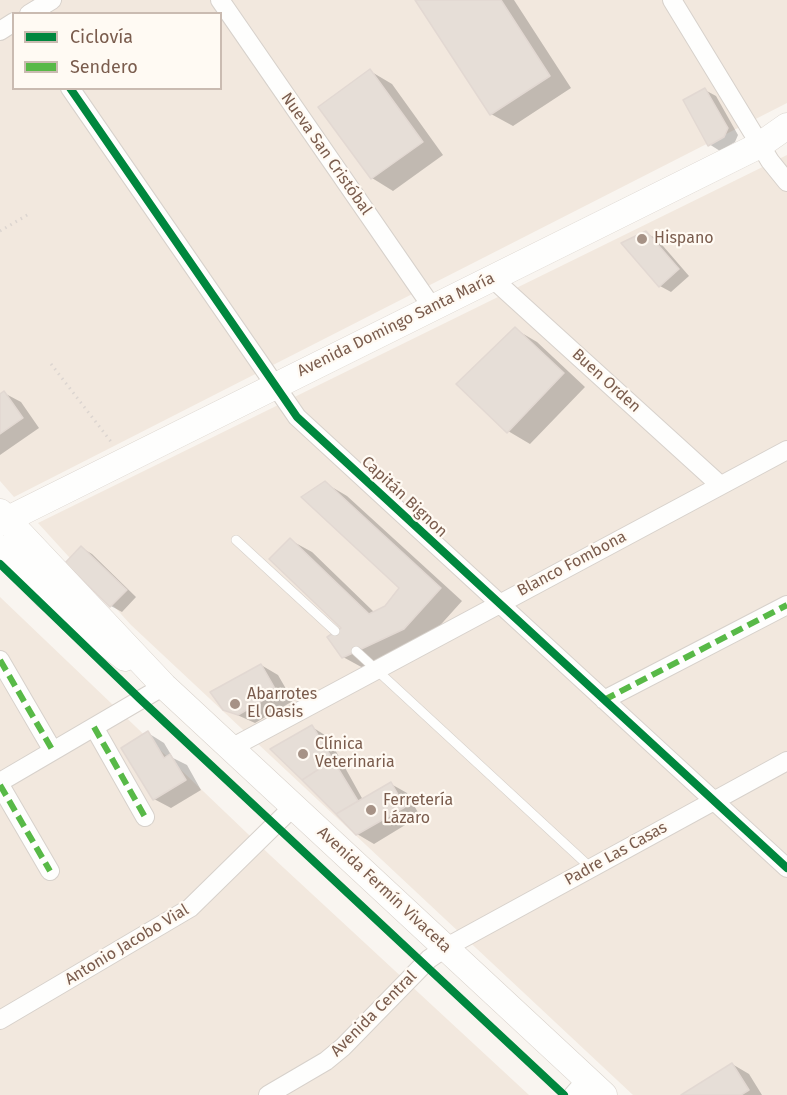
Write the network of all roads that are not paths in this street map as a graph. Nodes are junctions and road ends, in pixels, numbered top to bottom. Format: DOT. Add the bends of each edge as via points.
graph roads {
  1 [pos="52,0"];
  2 [pos="220,0"];
  3 [pos="672,0"];
  4 [pos="32,12"];
  5 [pos="71,90"];
  6 [pos="787,126"];
  7 [pos="787,136"];
  8 [pos="760,145"];
  9 [pos="787,182"];
  10 [pos="492,278"];
  11 [pos="432,307"];
  12 [pos="276,386"];
  13 [pos="787,450"];
  14 [pos="720,485"];
  15 [pos="2,518"];
  16 [pos="236,540"];
  17 [pos="0,548"];
  18 [pos="499,603"];
  19 [pos="787,605"];
  20 [pos="335,632"];
  21 [pos="356,651"];
  22 [pos="0,660"];
  23 [pos="375,668"];
  24 [pos="164,686"];
  25 [pos="604,700"];
  26 [pos="94,727"];
  27 [pos="231,748"];
  28 [pos="52,751"];
  29 [pos="787,761"];
  30 [pos="0,784"];
  31 [pos="713,801"];
  32 [pos="294,806"];
  33 [pos="145,817"];
  34 [pos="591,868"];
  35 [pos="787,868"];
  36 [pos="50,872"];
  37 [pos="445,948"];
  38 [pos="0,1020"];
  39 [pos="588,1090"];
  40 [pos="268,1095"];
  1 -- 4 [label="street"];
  2 -- 11 [label="street, Nueva San Cristóbal"];
  3 -- 8 [label="street"];
  5 -- 12 [label="street, Capitán Bignon"];
  6 -- 8 [label="main road, Avenida Domingo Santa María"];
  7 -- 8 [label="main road, Avenida Domingo Santa María"];
  8 -- 9 [label="street"];
  8 -- 10 [label="main road, Avenida Domingo Santa María"];
  10 -- 11 [label="main road, Avenida Domingo Santa María"];
  10 -- 14 [label="street, Buen Orden"];
  11 -- 12 [label="main road, Avenida Domingo Santa María"];
  12 -- 15 [label="main road, Avenida Domingo Santa María"];
  12 -- 18 [label="street, Capitán Bignon" via="297,417"];
  13 -- 14 [label="street, Blanco Fombona"];
  14 -- 18 [label="street, Blanco Fombona"];
  15 -- 24 [label="main road, Avenida Fermín Vivaceta"];
  16 -- 20 [label="lane"];
  17 -- 24 [label="main road, Avenida Fermín Vivaceta" via="79,625"];
  18 -- 23 [label="street, Blanco Fombona"];
  18 -- 25 [label="street, Capitán Bignon"];
  19 -- 25 [label="street"];
  21 -- 23 [label="lane"];
  22 -- 28 [label="street"];
  23 -- 27 [label="street, Blanco Fombona"];
  23 -- 34 [label="lane"];
  24 -- 26 [label="street"];
  24 -- 27 [label="main road, Avenida Fermín Vivaceta"];
  25 -- 31 [label="street, Capitán Bignon"];
  26 -- 28 [label="street"];
  26 -- 33 [label="street"];
  27 -- 32 [label="main road, Avenida Fermín Vivaceta"];
  28 -- 30 [label="street"];
  29 -- 31 [label="street, Padre Las Casas"];
  30 -- 36 [label="street"];
  31 -- 34 [label="street, Padre Las Casas"];
  31 -- 35 [label="street, Capitán Bignon"];
  32 -- 37 [label="main road, Avenida Fermín Vivaceta"];
  32 -- 38 [label="street, Antonio Jacobo Vial" via="185,911"];
  34 -- 37 [label="street, Padre Las Casas"];
  37 -- 39 [label="main road, Avenida Fermín Vivaceta"];
  37 -- 40 [label="street, Avenida Central" via="429,959 343,1047"];
}
